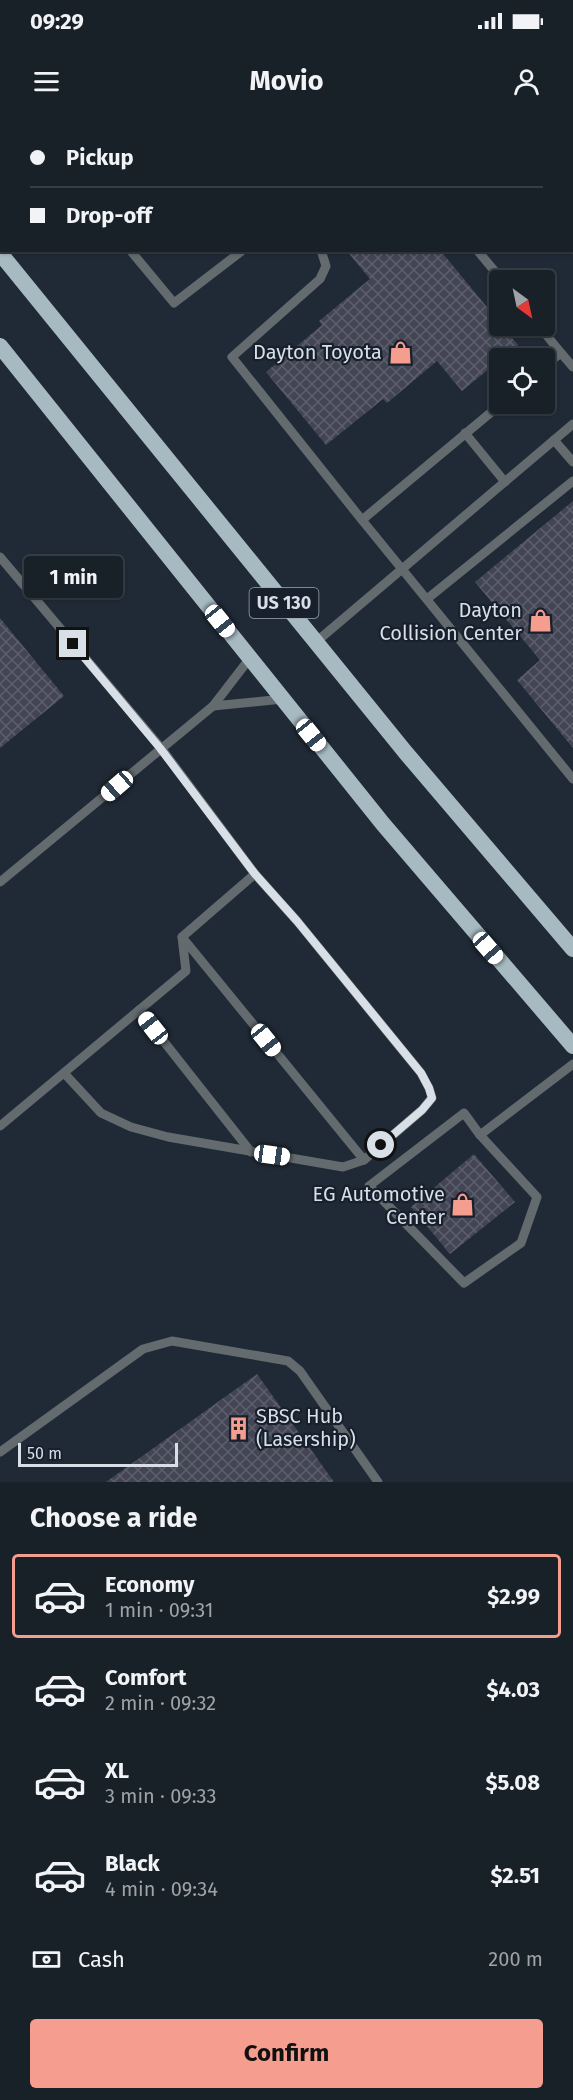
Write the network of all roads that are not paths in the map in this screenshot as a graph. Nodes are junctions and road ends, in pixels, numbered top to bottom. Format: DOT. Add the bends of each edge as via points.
graph roads {
  1 [pos="132,252"];
  2 [pos="240,252"];
  3 [pos="322,252"];
  4 [pos="479,252"];
  5 [pos="0,253"];
  6 [pos="494,270"];
  7 [pos="547,336"];
  8 [pos="0,346"];
  9 [pos="561,353"];
  10 [pos="555,358"];
  11 [pos="573,367"];
  12 [pos="489,414"];
  13 [pos="573,424"];
  14 [pos="465,433"];
  15 [pos="554,440"];
  16 [pos="573,462"];
  17 [pos="573,481"];
  18 [pos="505,482"];
  19 [pos="362,520"];
  20 [pos="0,557"];
  21 [pos="403,568"];
  22 [pos="427,599"];
  23 [pos="316,642"];
  24 [pos="250,658"];
  25 [pos="283,699"];
  26 [pos="213,706"];
  27 [pos="160,748"];
  28 [pos="573,779"];
  29 [pos="255,874"];
  30 [pos="0,882"];
  31 [pos="182,937"];
  32 [pos="573,949"];
  33 [pos="139,1010"];
  34 [pos="573,1046"];
  35 [pos="573,1064"];
  36 [pos="64,1073"];
  37 [pos="0,1126"];
  38 [pos="480,1135"];
  39 [pos="251,1152"];
  40 [pos="364,1160"];
  41 [pos="0,1452"];
  42 [pos="378,1482"];
  1 -- 2 [label="lane" via="174,303"];
  3 -- 19 [label="lane" via="326,266 320,279 232,357"];
  4 -- 6 [label="lane"];
  5 -- 23 [label="highway, US 130"];
  7 -- 9 [label="lane"];
  8 -- 24 [label="highway, US 130"];
  9 -- 10 [label="lane"];
  9 -- 11 [label="lane"];
  12 -- 14 [label="lane"];
  13 -- 15 [label="lane"];
  14 -- 18 [label="lane"];
  14 -- 19 [label="lane"];
  15 -- 16 [label="lane"];
  15 -- 18 [label="lane"];
  17 -- 22 [label="lane"];
  18 -- 21 [label="lane"];
  19 -- 21 [label="lane"];
  20 -- 27 [label="lane"];
  21 -- 22 [label="lane"];
  21 -- 23 [label="lane"];
  22 -- 28 [label="lane"];
  23 -- 32 [label="highway, US 130"];
  24 -- 25 [label="highway, US 130"];
  24 -- 26 [label="lane"];
  25 -- 26 [label="lane"];
  25 -- 34 [label="highway, US 130" via="382,825"];
  26 -- 27 [label="lane"];
  27 -- 29 [label="lane"];
  27 -- 30 [label="lane"];
  29 -- 31 [label="lane"];
  29 -- 40 [label="lane" via="363,1001 429,1088 432,1098 422,1110"];
  31 -- 33 [label="lane" via="186,970"];
  31 -- 40 [label="lane"];
  33 -- 36 [label="lane"];
  33 -- 39 [label="lane"];
  35 -- 38 [label="lane"];
  36 -- 37 [label="lane"];
  36 -- 39 [label="lane" via="101,1113 131,1127"];
  38 -- 38 [label="lane" via="537,1197 521,1243 464,1283 369,1186 464,1113"];
  39 -- 40 [label="lane" via="343,1167"];
  41 -- 42 [label="lane" via="143,1349 172,1341 288,1361 300,1371"];
}
